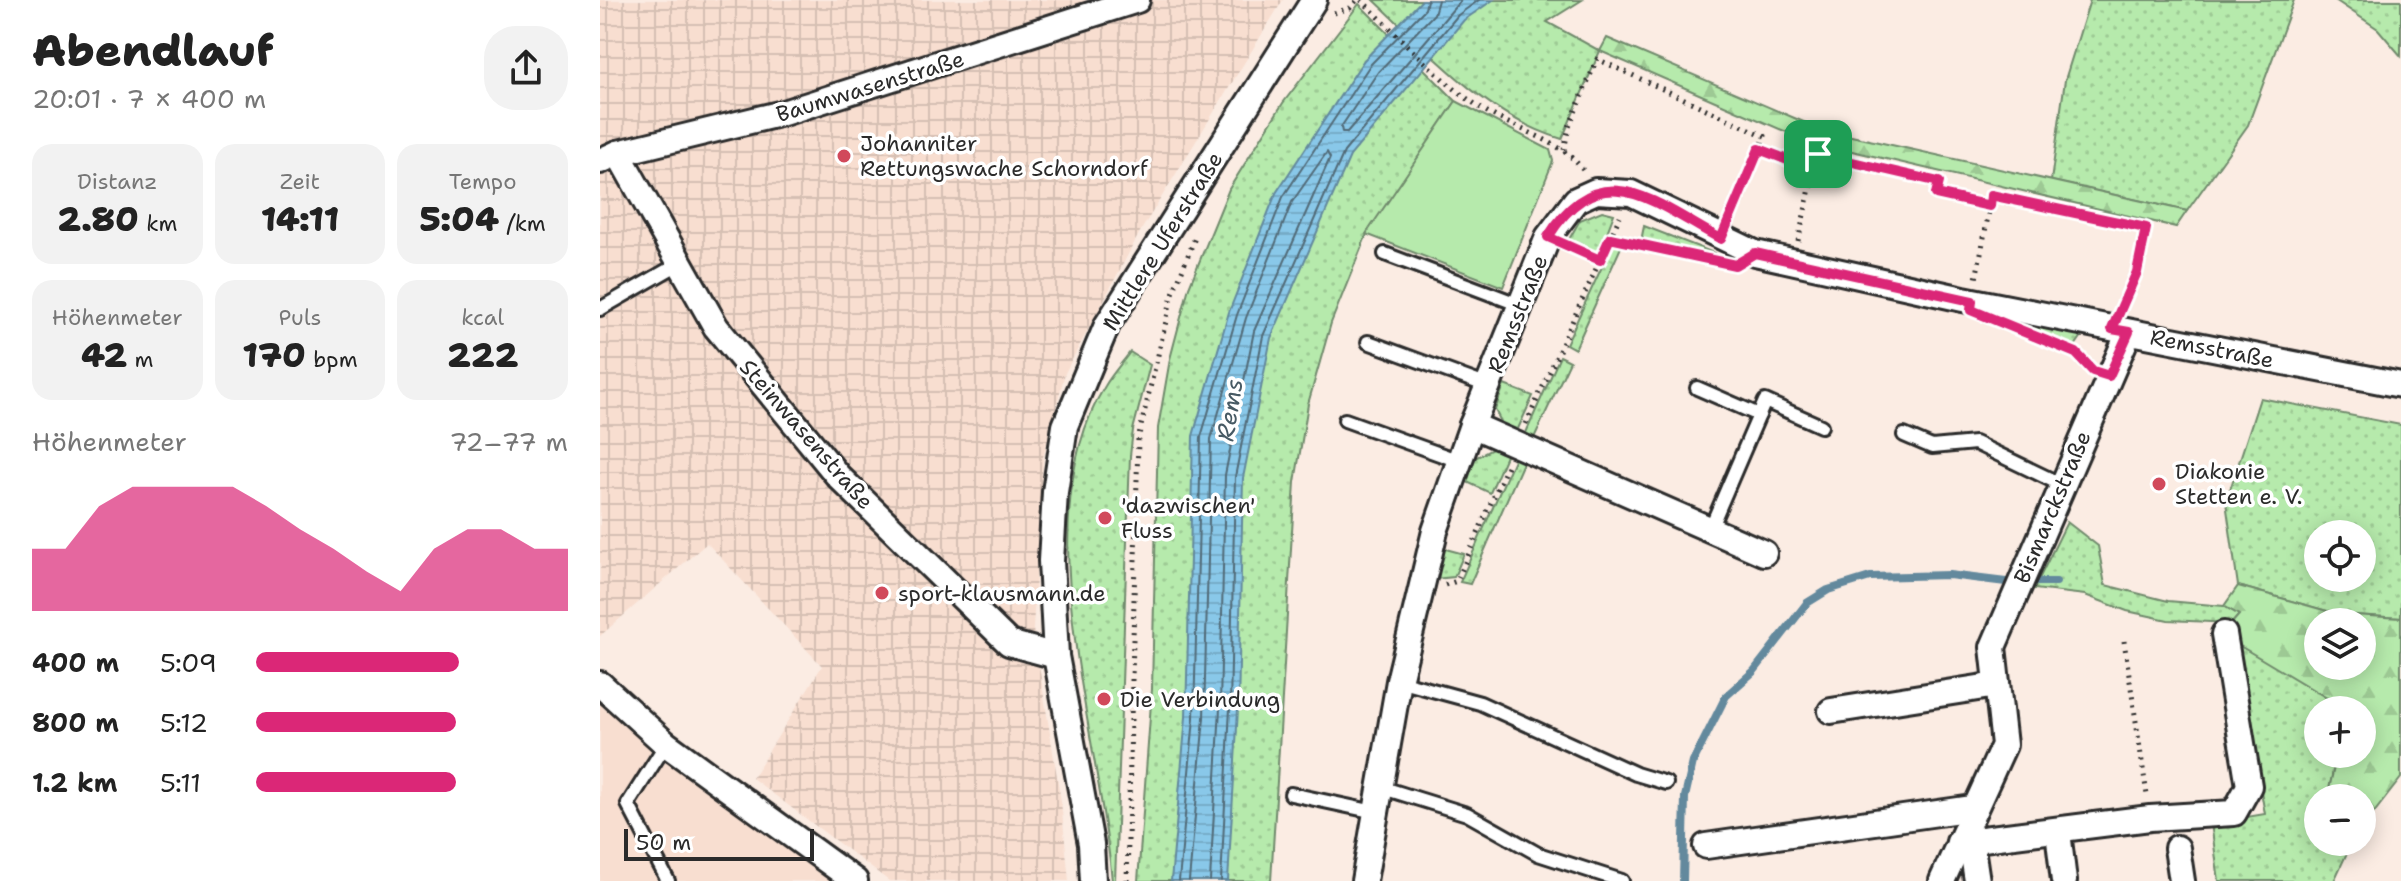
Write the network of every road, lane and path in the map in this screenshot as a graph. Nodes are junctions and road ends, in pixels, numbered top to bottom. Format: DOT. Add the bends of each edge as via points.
graph roads {
  1 [pos="1137,0"];
  2 [pos="1359,0"];
  3 [pos="1310,6"];
  4 [pos="1759,149"];
  5 [pos="1564,150"];
  6 [pos="609,157"];
  7 [pos="1814,170"];
  8 [pos="1596,191"];
  9 [pos="1631,193"];
  10 [pos="1990,206"];
  11 [pos="1198,228"];
  12 [pos="1548,237"];
  13 [pos="1610,238"];
  14 [pos="1720,250"];
  15 [pos="1385,254"];
  16 [pos="1794,262"];
  17 [pos="680,263"];
  18 [pos="1972,301"];
  19 [pos="1520,305"];
  20 [pos="600,309"];
  21 [pos="2120,330"];
  22 [pos="2037,337"];
  23 [pos="1368,342"];
  24 [pos="2109,376"];
  25 [pos="2401,385"];
  26 [pos="1488,386"];
  27 [pos="1697,388"];
  28 [pos="1759,415"];
  29 [pos="1345,420"];
  30 [pos="1472,425"];
  31 [pos="1821,426"];
  32 [pos="1904,435"];
  33 [pos="1459,461"];
  34 [pos="2060,484"];
  35 [pos="1710,529"];
  36 [pos="1764,553"];
  37 [pos="2224,634"];
  38 [pos="2124,641"];
  39 [pos="1056,656"];
  40 [pos="1399,681"];
  41 [pos="600,684"];
  42 [pos="1997,685"];
  43 [pos="1831,711"];
  44 [pos="666,744"];
  45 [pos="1666,783"];
  46 [pos="1380,787"];
  47 [pos="1291,794"];
  48 [pos="1973,808"];
  49 [pos="1375,812"];
  50 [pos="2150,818"];
  51 [pos="2058,832"];
  52 [pos="1965,842"];
  53 [pos="1706,846"];
  54 [pos="2177,848"];
  55 [pos="668,881"];
  56 [pos="855,881"];
  57 [pos="1093,881"];
  58 [pos="1127,881"];
  59 [pos="1364,881"];
  60 [pos="1622,881"];
  61 [pos="1942,881"];
  62 [pos="1977,881"];
  63 [pos="2064,881"];
  64 [pos="2182,881"];
  1 -- 6 [label="street, Baumwasenstraße" via="783,113"];
  2 -- 3 [label="path" via="1350,8"];
  2 -- 5 [label="path" via="1483,110"];
  3 -- 39 [label="street, Mittlere Uferstraße" via="1107,325 1065,426 1051,561"];
  4 -- 5 [label="path" via="1765,136 1597,59"];
  4 -- 7 [label="path"];
  4 -- 14 [label="path"];
  5 -- 8 [label="path"];
  6 -- 17 [label="street, Steinwasenstraße"];
  7 -- 10 [label="path" via="1818,154 1939,182 1936,194"];
  7 -- 16 [label="path"];
  8 -- 9 [label="street, Remsstraße"];
  8 -- 12 [label="street, Remsstraße" via="1576,200"];
  9 -- 13 [label="path"];
  9 -- 14 [label="street, Remsstraße"];
  10 -- 18 [label="path"];
  10 -- 21 [label="path" via="1991,195 2146,228"];
  11 -- 58 [label="path" via="1172,296 1138,439"];
  12 -- 13 [label="path" via="1600,260"];
  12 -- 19 [label="street, Remsstraße"];
  13 -- 14 [label="path"];
  14 -- 16 [label="street, Remsstraße"];
  15 -- 19 [label="lane"];
  16 -- 18 [label="street, Remsstraße"];
  17 -- 20 [label="lane"];
  17 -- 39 [label="street, Steinwasenstraße" via="716,327 838,476 1009,643"];
  18 -- 21 [label="street, Remsstraße"];
  19 -- 26 [label="street, Remsstraße"];
  21 -- 24 [label="street, Bismarckstraße"];
  21 -- 25 [label="street, Remsstraße"];
  22 -- 24 [label="path" via="2076,353 2093,371"];
  23 -- 26 [label="lane"];
  24 -- 34 [label="street, Bismarckstraße"];
  26 -- 30 [label="street, Remsstraße"];
  27 -- 28 [label="lane"];
  28 -- 31 [label="lane" via="1765,401"];
  28 -- 35 [label="lane"];
  29 -- 33 [label="lane"];
  30 -- 33 [label="street, Remsstraße"];
  30 -- 35 [label="street"];
  32 -- 34 [label="lane" via="1932,447 1975,443"];
  33 -- 40 [label="street, Remsstraße" via="1435,531"];
  34 -- 42 [label="street, Bismarckstraße" via="1993,647"];
  35 -- 36 [label="street"];
  37 -- 50 [label="street" via="2249,786 2234,813"];
  38 -- 50 [label="path"];
  39 -- 57 [label="street, Mittlere Uferstraße" via="1091,844"];
  40 -- 45 [label="lane" via="1480,703"];
  40 -- 46 [label="street, Remsstraße"];
  41 -- 44 [label="street"];
  42 -- 43 [label="street"];
  42 -- 48 [label="street, Bismarckstraße" via="2004,745"];
  44 -- 55 [label="lane" via="628,804"];
  44 -- 56 [label="street"];
  46 -- 49 [label="street, Remsstraße"];
  46 -- 60 [label="lane" via="1467,814 1538,854"];
  47 -- 49 [label="lane"];
  48 -- 52 [label="street, Bismarckstraße"];
  48 -- 53 [label="street"];
  49 -- 59 [label="street, Remsstraße"];
  50 -- 51 [label="street"];
  51 -- 52 [label="street"];
  51 -- 63 [label="street"];
  52 -- 61 [label="street, Bismarckstraße"];
  52 -- 62 [label="street"];
  54 -- 64 [label="street"];
}
